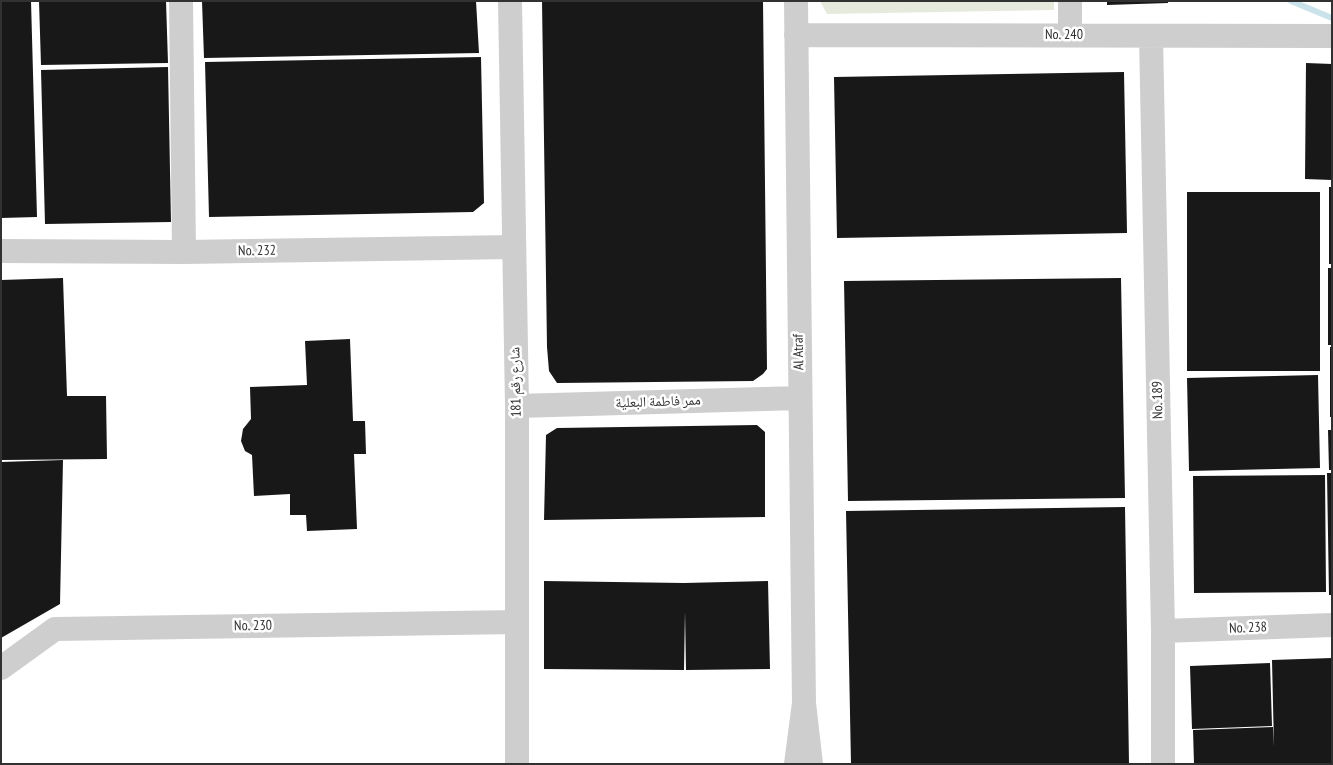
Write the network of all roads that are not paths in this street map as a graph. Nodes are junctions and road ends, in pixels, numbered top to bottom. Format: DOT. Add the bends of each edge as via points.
graph roads {
  1 [pos="181,1"];
  2 [pos="510,1"];
  3 [pos="796,1"];
  4 [pos="1070,1"];
  5 [pos="796,35"];
  6 [pos="1070,35"];
  7 [pos="1151,36"];
  8 [pos="1332,36"];
  9 [pos="514,247"];
  10 [pos="1,251"];
  11 [pos="184,252"];
  12 [pos="799,398"];
  13 [pos="517,406"];
  14 [pos="517,622"];
  15 [pos="1332,625"];
  16 [pos="1163,631"];
  17 [pos="1,668"];
  18 [pos="804,703"];
  19 [pos="517,764"];
  20 [pos="796,764"];
  21 [pos="811,764"];
  22 [pos="1163,764"];
  1 -- 11 [label="street"];
  2 -- 9 [label="street, شارع رقم 181"];
  3 -- 5 [label="street, Al Atraf"];
  4 -- 6 [label="street"];
  5 -- 6 [label="street, No. 240"];
  5 -- 12 [label="street, Al Atraf"];
  6 -- 7 [label="street, No. 240"];
  7 -- 8 [label="street, No. 240"];
  7 -- 16 [label="street, No. 189"];
  9 -- 11 [label="street, No. 232"];
  9 -- 13 [label="street, شارع رقم 181"];
  10 -- 11 [label="street, No. 232"];
  12 -- 13 [label="street, ممر فاطمة البعلية"];
  12 -- 18 [label="street, Al Atraf"];
  13 -- 14 [label="street, شارع رقم 181"];
  14 -- 17 [label="street, No. 230" via="55,629"];
  14 -- 19 [label="street, شارع رقم 181"];
  15 -- 16 [label="street, No. 238"];
  16 -- 22 [label="street, No. 189"];
  18 -- 20 [label="street, Al Atraf"];
  18 -- 21 [label="street, Al Atraf"];
}
